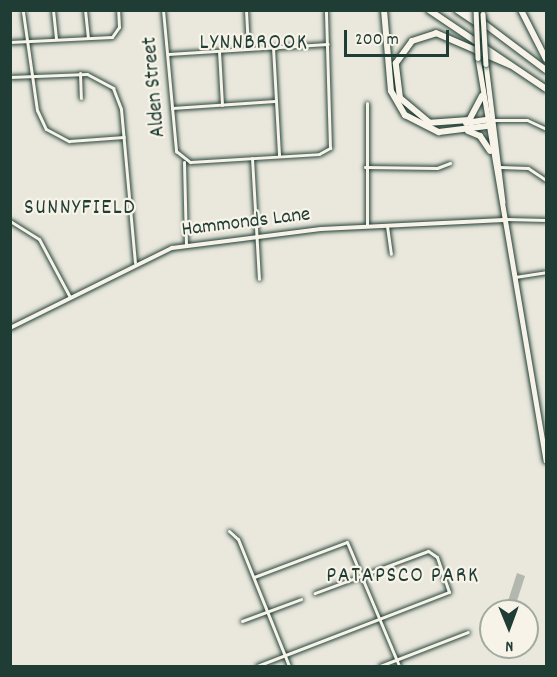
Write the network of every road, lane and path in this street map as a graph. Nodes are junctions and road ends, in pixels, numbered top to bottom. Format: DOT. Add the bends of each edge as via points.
graph roads {
  1 [pos="53,10"];
  2 [pos="85,10"];
  3 [pos="118,10"];
  4 [pos="164,10"];
  5 [pos="246,10"];
  6 [pos="326,10"];
  7 [pos="384,10"];
  8 [pos="431,10"];
  9 [pos="457,10"];
  10 [pos="466,10"];
  11 [pos="476,10"];
  12 [pos="521,10"];
  13 [pos="23,12"];
  14 [pos="483,12"];
  15 [pos="88,38"];
  16 [pos="56,39"];
  17 [pos="25,41"];
  18 [pos="10,42"];
  19 [pos="328,44"];
  20 [pos="273,47"];
  21 [pos="248,49"];
  22 [pos="219,51"];
  23 [pos="167,54"];
  24 [pos="524,55"];
  25 [pos="546,59"];
  26 [pos="510,65"];
  27 [pos="546,70"];
  28 [pos="80,73"];
  29 [pos="10,76"];
  30 [pos="31,76"];
  31 [pos="546,89"];
  32 [pos="482,96"];
  33 [pos="81,98"];
  34 [pos="276,101"];
  35 [pos="367,103"];
  36 [pos="222,105"];
  37 [pos="172,108"];
  38 [pos="494,120"];
  39 [pos="486,123"];
  40 [pos="458,124"];
  41 [pos="546,129"];
  42 [pos="455,131"];
  43 [pos="124,137"];
  44 [pos="490,151"];
  45 [pos="279,156"];
  46 [pos="252,158"];
  47 [pos="184,162"];
  48 [pos="450,163"];
  49 [pos="365,167"];
  50 [pos="500,167"];
  51 [pos="546,180"];
  52 [pos="504,220"];
  53 [pos="546,220"];
  54 [pos="10,221"];
  55 [pos="387,224"];
  56 [pos="367,226"];
  57 [pos="257,237"];
  58 [pos="186,246"];
  59 [pos="391,254"];
  60 [pos="135,262"];
  61 [pos="546,272"];
  62 [pos="513,277"];
  63 [pos="260,279"];
  64 [pos="70,297"];
  65 [pos="10,328"];
  66 [pos="546,459"];
  67 [pos="229,531"];
  68 [pos="363,575"];
  69 [pos="254,577"];
  70 [pos="315,593"];
  71 [pos="302,598"];
  72 [pos="267,612"];
  73 [pos="380,619"];
  74 [pos="242,621"];
  75 [pos="468,632"];
  76 [pos="285,656"];
  77 [pos="396,660"];
  78 [pos="257,666"];
  79 [pos="289,666"];
  80 [pos="380,666"];
  81 [pos="399,666"];
  1 -- 16 [label="street"];
  2 -- 15 [label="street"];
  3 -- 15 [label="street" via="115,35"];
  4 -- 23 [label="street, Alden Street"];
  5 -- 21 [label="street"];
  6 -- 19 [label="street, Alden Street"];
  7 -- 42 [label="highway" via="396,103 418,125"];
  8 -- 26 [label="highway"];
  9 -- 24 [label="highway"];
  10 -- 24 [label="highway"];
  11 -- 32 [label="main road, bridge"];
  12 -- 25 [label="highway"];
  13 -- 17 [label="street"];
  14 -- 38 [label="main road, bridge"];
  15 -- 16 [label="street"];
  16 -- 17 [label="street"];
  17 -- 18 [label="street"];
  17 -- 30 [label="street"];
  19 -- 20 [label="street"];
  19 -- 45 [label="street, Alden Street" via="332,144 324,153"];
  20 -- 21 [label="street"];
  20 -- 34 [label="street"];
  21 -- 22 [label="street"];
  22 -- 23 [label="street"];
  22 -- 36 [label="street"];
  23 -- 37 [label="street, Alden Street"];
  24 -- 27 [label="highway"];
  26 -- 31 [label="highway"];
  26 -- 40 [label="highway" via="443,34 423,35 407,46 395,76 404,105 429,123"];
  28 -- 30 [label="street"];
  28 -- 33 [label="street"];
  28 -- 43 [label="street" via="113,88"];
  29 -- 30 [label="street"];
  30 -- 43 [label="street" via="39,117 51,134 75,142"];
  32 -- 39 [label="main road"];
  32 -- 40 [label="highway" via="477,112"];
  34 -- 36 [label="street"];
  34 -- 45 [label="street"];
  35 -- 49 [label="street"];
  36 -- 37 [label="street"];
  37 -- 47 [label="street, Alden Street" via="176,151"];
  38 -- 39 [label="main road"];
  38 -- 41 [label="street" via="526,120"];
  38 -- 50 [label="main road"];
  39 -- 40 [label="highway"];
  39 -- 42 [label="highway"];
  39 -- 44 [label="main road"];
  42 -- 44 [label="highway" via="480,136"];
  43 -- 60 [label="street"];
  44 -- 52 [label="main road"];
  45 -- 46 [label="street, Alden Street"];
  46 -- 47 [label="street, Alden Street"];
  46 -- 57 [label="street"];
  47 -- 58 [label="street"];
  48 -- 49 [label="street" via="437,168"];
  49 -- 56 [label="street"];
  50 -- 51 [label="street" via="528,168"];
  50 -- 52 [label="main road"];
  52 -- 53 [label="street"];
  52 -- 55 [label="street, Hammonds Lane"];
  52 -- 62 [label="main road"];
  54 -- 64 [label="street" via="39,238"];
  55 -- 56 [label="street, Hammonds Lane"];
  55 -- 59 [label="street"];
  56 -- 57 [label="street, Hammonds Lane"];
  57 -- 58 [label="street, Hammonds Lane"];
  57 -- 63 [label="street"];
  58 -- 60 [label="street, Hammonds Lane"];
  60 -- 64 [label="street, Hammonds Lane"];
  61 -- 62 [label="street"];
  62 -- 66 [label="main road"];
  64 -- 65 [label="street, Hammonds Lane"];
  67 -- 69 [label="street"];
  68 -- 69 [label="street" via="347,542"];
  68 -- 70 [label="street"];
  68 -- 73 [label="street"];
  68 -- 73 [label="street" via="431,551 449,592"];
  69 -- 72 [label="street"];
  71 -- 72 [label="street"];
  72 -- 74 [label="street"];
  72 -- 76 [label="street"];
  73 -- 76 [label="street"];
  73 -- 77 [label="street"];
  75 -- 77 [label="street"];
  76 -- 78 [label="street"];
  76 -- 79 [label="street"];
  77 -- 80 [label="street"];
  77 -- 81 [label="street"];
}
